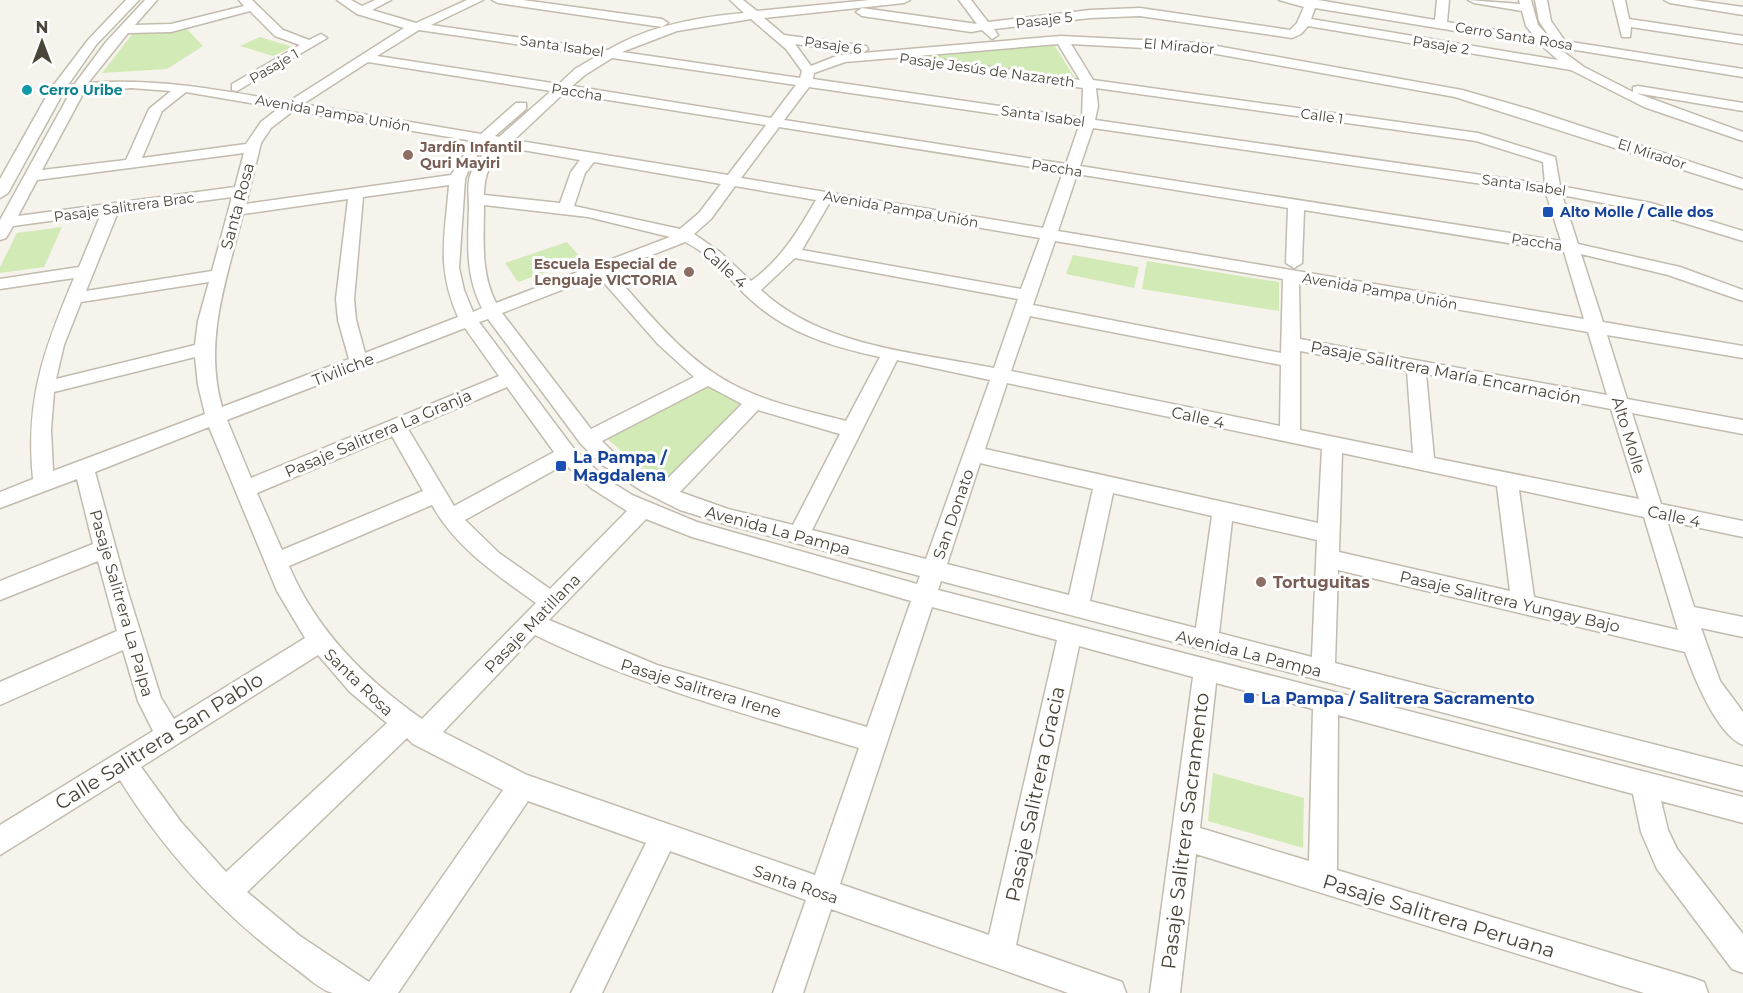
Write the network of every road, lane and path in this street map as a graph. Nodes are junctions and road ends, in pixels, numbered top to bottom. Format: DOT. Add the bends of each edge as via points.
graph roads {
  1 [pos="133,0"];
  2 [pos="151,0"];
  3 [pos="343,0"];
  4 [pos="385,0"];
  5 [pos="477,0"];
  6 [pos="498,0"];
  7 [pos="736,0"];
  8 [pos="904,0"];
  9 [pos="965,0"];
  10 [pos="1285,0"];
  11 [pos="1443,0"];
  12 [pos="1474,0"];
  13 [pos="1541,0"];
  14 [pos="1619,0"];
  15 [pos="1670,0"];
  16 [pos="1708,0"];
  17 [pos="1312,2"];
  18 [pos="248,3"];
  19 [pos="836,4"];
  20 [pos="1525,4"];
  21 [pos="1743,5"];
  22 [pos="1743,10"];
  23 [pos="361,11"];
  24 [pos="751,12"];
  25 [pos="1305,22"];
  26 [pos="1624,22"];
  27 [pos="662,23"];
  28 [pos="1442,25"];
  29 [pos="418,26"];
  30 [pos="986,27"];
  31 [pos="124,29"];
  32 [pos="781,38"];
  33 [pos="1061,40"];
  34 [pos="1743,40"];
  35 [pos="1544,41"];
  36 [pos="1562,44"];
  37 [pos="1000,45"];
  38 [pos="593,50"];
  39 [pos="609,53"];
  40 [pos="883,54"];
  41 [pos="1631,55"];
  42 [pos="366,58"];
  43 [pos="1576,67"];
  44 [pos="1743,73"];
  45 [pos="807,76"];
  46 [pos="81,84"];
  47 [pos="1090,84"];
  48 [pos="60,86"];
  49 [pos="544,86"];
  50 [pos="237,87"];
  51 [pos="183,88"];
  52 [pos="561,89"];
  53 [pos="1637,90"];
  54 [pos="298,102"];
  55 [pos="1743,107"];
  56 [pos="1088,122"];
  57 [pos="774,124"];
  58 [pos="1743,128"];
  59 [pos="499,136"];
  60 [pos="1743,137"];
  61 [pos="253,148"];
  62 [pos="590,157"];
  63 [pos="1550,160"];
  64 [pos="132,164"];
  65 [pos="1071,170"];
  66 [pos="31,176"];
  67 [pos="736,176"];
  68 [pos="457,179"];
  69 [pos="1743,184"];
  70 [pos="1554,190"];
  71 [pos="241,191"];
  72 [pos="0,193"];
  73 [pos="356,193"];
  74 [pos="825,196"];
  75 [pos="475,200"];
  76 [pos="1296,205"];
  77 [pos="111,208"];
  78 [pos="236,210"];
  79 [pos="565,210"];
  80 [pos="3,229"];
  81 [pos="1051,229"];
  82 [pos="684,236"];
  83 [pos="1743,236"];
  84 [pos="1571,248"];
  85 [pos="793,253"];
  86 [pos="1293,269"];
  87 [pos="601,270"];
  88 [pos="85,272"];
  89 [pos="219,275"];
  90 [pos="0,284"];
  91 [pos="750,290"];
  92 [pos="1743,296"];
  93 [pos="75,298"];
  94 [pos="1025,303"];
  95 [pos="492,312"];
  96 [pos="1594,320"];
  97 [pos="469,321"];
  98 [pos="1743,337"];
  99 [pos="203,349"];
  100 [pos="1290,352"];
  101 [pos="1743,352"];
  102 [pos="891,353"];
  103 [pos="359,363"];
  104 [pos="1416,366"];
  105 [pos="1000,376"];
  106 [pos="511,378"];
  107 [pos="708,378"];
  108 [pos="44,387"];
  109 [pos="755,402"];
  110 [pos="1620,404"];
  111 [pos="214,418"];
  112 [pos="396,426"];
  113 [pos="1743,428"];
  114 [pos="852,430"];
  115 [pos="1290,436"];
  116 [pos="588,439"];
  117 [pos="1332,445"];
  118 [pos="567,454"];
  119 [pos="973,454"];
  120 [pos="1424,464"];
  121 [pos="84,468"];
  122 [pos="1507,481"];
  123 [pos="44,483"];
  124 [pos="1105,483"];
  125 [pos="245,489"];
  126 [pos="665,494"];
  127 [pos="434,495"];
  128 [pos="0,500"];
  129 [pos="641,510"];
  130 [pos="1223,510"];
  131 [pos="1653,512"];
  132 [pos="450,518"];
  133 [pos="1743,529"];
  134 [pos="1328,534"];
  135 [pos="798,536"];
  136 [pos="105,549"];
  137 [pos="1327,558"];
  138 [pos="276,562"];
  139 [pos="929,584"];
  140 [pos="0,591"];
  141 [pos="552,602"];
  142 [pos="1523,604"];
  143 [pos="1685,615"];
  144 [pos="1074,621"];
  145 [pos="532,623"];
  146 [pos="1743,627"];
  147 [pos="130,636"];
  148 [pos="319,642"];
  149 [pos="1206,642"];
  150 [pos="1694,644"];
  151 [pos="1206,669"];
  152 [pos="1323,672"];
  153 [pos="0,694"];
  154 [pos="1326,700"];
  155 [pos="413,730"];
  156 [pos="1743,733"];
  157 [pos="169,735"];
  158 [pos="874,741"];
  159 [pos="124,763"];
  160 [pos="1743,779"];
  161 [pos="1644,784"];
  162 [pos="522,786"];
  163 [pos="1743,810"];
  164 [pos="663,837"];
  165 [pos="1185,837"];
  166 [pos="0,841"];
  167 [pos="1323,880"];
  168 [pos="226,892"];
  169 [pos="822,893"];
  170 [pos="999,954"];
  171 [pos="1743,958"];
  172 [pos="1662,989"];
  173 [pos="359,993"];
  174 [pos="380,993"];
  175 [pos="586,993"];
  176 [pos="788,993"];
  177 [pos="1111,993"];
  178 [pos="1165,993"];
  179 [pos="1693,993"];
  1 -- 48 [label="street" via="92,42"];
  2 -- 31 [label="street"];
  3 -- 23 [label="street, Santa Isabel"];
  4 -- 23 [label="street"];
  5 -- 29 [label="street, Santa Rosa"];
  6 -- 27 [label="street"];
  7 -- 24 [label="street"];
  8 -- 19 [label="street, Avenida La Pampa"];
  9 -- 30 [label="street"];
  10 -- 17 [label="street, Cerro Santa Rosa"];
  11 -- 28 [label="street"];
  12 -- 20 [label="street"];
  13 -- 36 [label="street" via="1545,21"];
  14 -- 26 [label="street"];
  15 -- 22 [label="street"];
  16 -- 21 [label="street"];
  17 -- 25 [label="street"];
  17 -- 28 [label="street, Cerro Santa Rosa"];
  18 -- 31 [label="street" via="171,28"];
  18 -- 50 [label="street, Pasaje 1" via="279,33 316,41"];
  19 -- 24 [label="street, Avenida La Pampa"];
  19 -- 30 [label="street, Pasaje 5" via="971,28"];
  20 -- 35 [label="street" via="1528,22"];
  23 -- 29 [label="street, Santa Isabel"];
  24 -- 27 [label="street, Avenida La Pampa"];
  24 -- 32 [label="street"];
  24 -- 39 [label="street, Avenida La Pampa" via="674,28 634,40"];
  25 -- 30 [label="street, Pasaje 5" via="1292,34 1140,12"];
  25 -- 43 [label="street, Pasaje 2"];
  26 -- 34 [label="street"];
  26 -- 41 [label="street"];
  27 -- 38 [label="street, Avenida La Pampa"];
  28 -- 35 [label="street, Cerro Santa Rosa"];
  29 -- 38 [label="street, Santa Isabel"];
  29 -- 42 [label="street, Santa Rosa"];
  30 -- 37 [label="street"];
  31 -- 46 [label="street"];
  32 -- 40 [label="street, Pasaje 6"];
  32 -- 45 [label="street" via="798,54"];
  33 -- 37 [label="street, El Mirador"];
  33 -- 47 [label="street"];
  33 -- 69 [label="street, El Mirador" via="1200,47 1439,89 1537,116"];
  35 -- 36 [label="street, Cerro Santa Rosa"];
  35 -- 43 [label="street"];
  36 -- 41 [label="street, Cerro Santa Rosa"];
  36 -- 53 [label="street" via="1595,68"];
  37 -- 40 [label="street, El Mirador"];
  38 -- 39 [label="street, Santa Isabel"];
  38 -- 49 [label="street, Avenida La Pampa"];
  39 -- 45 [label="street, Santa Isabel"];
  39 -- 52 [label="street, Avenida La Pampa"];
  40 -- 45 [label="street, El Mirador" via="837,59"];
  40 -- 47 [label="street, Pasaje Jesús de Nazareth"];
  41 -- 44 [label="street, Cerro Santa Rosa"];
  42 -- 49 [label="street, Paccha"];
  42 -- 54 [label="street, Santa Rosa"];
  43 -- 60 [label="street" via="1625,94"];
  45 -- 56 [label="street, Santa Isabel"];
  45 -- 57 [label="street"];
  46 -- 48 [label="street, Avenida Pampa Unión"];
  46 -- 50 [label="street, Avenida Pampa Unión" via="167,76"];
  46 -- 51 [label="street, Avenida Pampa Unión"];
  46 -- 66 [label="street"];
  47 -- 56 [label="street, San Donato" via="1092,106"];
  47 -- 63 [label="street, Calle 1" via="1485,139"];
  48 -- 72 [label="street"];
  49 -- 52 [label="street, Paccha"];
  49 -- 59 [label="street, Avenida La Pampa"];
  50 -- 54 [label="street, Avenida Pampa Unión"];
  51 -- 54 [label="street, Avenida Pampa Unión"];
  51 -- 64 [label="street" via="156,109"];
  52 -- 57 [label="street, Paccha"];
  52 -- 59 [label="street, Avenida La Pampa"];
  53 -- 55 [label="street"];
  53 -- 58 [label="street"];
  54 -- 59 [label="street, Avenida Pampa Unión"];
  54 -- 61 [label="street, Santa Rosa" via="266,125"];
  56 -- 65 [label="street, San Donato"];
  56 -- 70 [label="street, Santa Isabel"];
  57 -- 65 [label="street, Paccha"];
  57 -- 67 [label="street"];
  59 -- 62 [label="street, Avenida Pampa Unión"];
  59 -- 67 [label="street, Avenida Pampa Unión"];
  59 -- 68 [label="street, Avenida La Pampa" via="465,162"];
  59 -- 75 [label="street, Avenida La Pampa" via="481,168"];
  61 -- 64 [label="street"];
  61 -- 71 [label="street, Santa Rosa"];
  62 -- 67 [label="street, Avenida Pampa Unión"];
  62 -- 79 [label="street" via="578,172"];
  63 -- 70 [label="street, Alto Molle"];
  64 -- 66 [label="street"];
  65 -- 76 [label="street, Paccha"];
  65 -- 81 [label="street, San Donato"];
  66 -- 80 [label="street"];
  67 -- 74 [label="street, Avenida Pampa Unión"];
  67 -- 81 [label="street, Avenida Pampa Unión"];
  67 -- 82 [label="street" via="700,223"];
  68 -- 73 [label="street"];
  68 -- 97 [label="street, Avenida La Pampa" via="451,268 455,290"];
  70 -- 83 [label="street, Santa Isabel" via="1651,208"];
  70 -- 84 [label="street, Alto Molle"];
  71 -- 77 [label="street, Pasaje Salitrera Brac"];
  71 -- 78 [label="street, Santa Rosa"];
  73 -- 78 [label="street"];
  73 -- 103 [label="street" via="345,299"];
  74 -- 81 [label="street, Avenida Pampa Unión"];
  74 -- 85 [label="street"];
  75 -- 79 [label="street" via="508,200"];
  75 -- 95 [label="street, Avenida La Pampa" via="476,267"];
  76 -- 84 [label="street, Paccha"];
  76 -- 86 [label="street"];
  77 -- 80 [label="street, Pasaje Salitrera Brac"];
  77 -- 88 [label="street"];
  78 -- 89 [label="street, Santa Rosa"];
  79 -- 82 [label="street" via="653,226"];
  81 -- 86 [label="street, Avenida Pampa Unión"];
  81 -- 94 [label="street, San Donato"];
  82 -- 87 [label="street, Tiviliche"];
  82 -- 91 [label="street, Calle 4" via="701,245"];
  84 -- 92 [label="street, Paccha" via="1652,264"];
  84 -- 96 [label="street, Alto Molle"];
  85 -- 91 [label="street"];
  85 -- 94 [label="street, Pasaje Salitrera María Encarnación"];
  86 -- 96 [label="street, Avenida Pampa Unión"];
  86 -- 100 [label="street"];
  87 -- 95 [label="street, Tiviliche"];
  87 -- 107 [label="street" via="686,361"];
  88 -- 90 [label="street"];
  88 -- 93 [label="street"];
  89 -- 93 [label="street"];
  89 -- 99 [label="street, Santa Rosa"];
  91 -- 102 [label="street, Calle 4" via="802,327 835,340"];
  93 -- 108 [label="street" via="55,345"];
  94 -- 100 [label="street, Pasaje Salitrera María Encarnación"];
  94 -- 105 [label="street, San Donato"];
  95 -- 97 [label="street, Tiviliche"];
  95 -- 116 [label="street, Avenida La Pampa"];
  96 -- 98 [label="street, Avenida Pampa Unión"];
  96 -- 101 [label="street, Avenida Pampa Unión"];
  96 -- 110 [label="street, Alto Molle"];
  97 -- 103 [label="street, Tiviliche"];
  97 -- 106 [label="street, Avenida La Pampa"];
  99 -- 108 [label="street"];
  99 -- 111 [label="street, Santa Rosa" via="205,382"];
  100 -- 104 [label="street, Pasaje Salitrera María Encarnación"];
  100 -- 115 [label="street"];
  102 -- 105 [label="street, Calle 4"];
  102 -- 114 [label="street"];
  103 -- 111 [label="street, Tiviliche"];
  104 -- 110 [label="street, Pasaje Salitrera María Encarnación"];
  104 -- 120 [label="street"];
  105 -- 115 [label="street, Calle 4"];
  105 -- 119 [label="street, San Donato"];
  106 -- 112 [label="street, Pasaje Salitrera La Granja"];
  106 -- 118 [label="street, Avenida La Pampa"];
  107 -- 109 [label="street"];
  107 -- 116 [label="street"];
  108 -- 123 [label="street" via="40,434"];
  109 -- 114 [label="street"];
  109 -- 126 [label="street"];
  110 -- 113 [label="street, Pasaje Salitrera María Encarnación"];
  110 -- 131 [label="street, Alto Molle"];
  111 -- 121 [label="street, Tiviliche"];
  111 -- 125 [label="street, Santa Rosa"];
  112 -- 125 [label="street, Pasaje Salitrera La Granja"];
  112 -- 127 [label="street"];
  114 -- 135 [label="street"];
  115 -- 117 [label="street, Calle 4"];
  116 -- 126 [label="street, Avenida La Pampa" via="619,468"];
  117 -- 120 [label="street, Calle 4"];
  117 -- 134 [label="street"];
  118 -- 129 [label="street, Avenida La Pampa" via="597,483"];
  118 -- 132 [label="street"];
  119 -- 124 [label="street"];
  119 -- 139 [label="street, San Donato"];
  120 -- 122 [label="street, Calle 4"];
  121 -- 123 [label="street, Tiviliche"];
  121 -- 136 [label="street, Pasaje Salitrera La Palpa"];
  122 -- 131 [label="street, Calle 4"];
  122 -- 142 [label="street"];
  123 -- 128 [label="street, Tiviliche"];
  124 -- 130 [label="street"];
  124 -- 144 [label="street, Pasaje Salitrera Gracia"];
  125 -- 138 [label="street, Santa Rosa"];
  126 -- 135 [label="street, Avenida La Pampa" via="707,511"];
  127 -- 132 [label="street"];
  127 -- 138 [label="street"];
  129 -- 139 [label="street, Avenida La Pampa" via="692,529"];
  129 -- 141 [label="street, Pasaje Matillana"];
  130 -- 134 [label="street"];
  130 -- 149 [label="street"];
  131 -- 133 [label="street, Calle 4"];
  131 -- 143 [label="street, Alto Molle"];
  132 -- 141 [label="street" via="491,559"];
  134 -- 137 [label="street"];
  135 -- 139 [label="street, Avenida La Pampa"];
  136 -- 140 [label="street"];
  136 -- 147 [label="street, Pasaje Salitrera La Palpa"];
  137 -- 142 [label="street, Pasaje Salitrera Yungay Bajo"];
  137 -- 152 [label="street"];
  138 -- 148 [label="street, Santa Rosa" via="292,599"];
  139 -- 144 [label="street, Avenida La Pampa"];
  139 -- 158 [label="street, San Donato"];
  141 -- 145 [label="street, Pasaje Matillana"];
  142 -- 150 [label="street, Pasaje Salitrera Yungay Bajo"];
  143 -- 146 [label="street"];
  143 -- 150 [label="street, Alto Molle"];
  144 -- 149 [label="street, Avenida La Pampa"];
  144 -- 151 [label="street, Avenida La Pampa"];
  144 -- 170 [label="street, Pasaje Salitrera Gracia"];
  145 -- 155 [label="street, Pasaje Matillana"];
  145 -- 158 [label="street, Pasaje Salitrera Irene" via="639,670"];
  147 -- 153 [label="street"];
  147 -- 157 [label="street, Pasaje Salitrera La Palpa" via="150,701"];
  148 -- 155 [label="street, Santa Rosa" via="358,685"];
  148 -- 157 [label="street, Calle Salitrera San Pablo"];
  149 -- 152 [label="street, Avenida La Pampa"];
  150 -- 156 [label="street, Alto Molle" via="1710,687"];
  151 -- 154 [label="street, Avenida La Pampa"];
  151 -- 165 [label="street, Pasaje Salitrera Sacramento"];
  152 -- 160 [label="street, Avenida La Pampa"];
  154 -- 161 [label="street, Avenida La Pampa"];
  154 -- 167 [label="street"];
  155 -- 162 [label="street, Santa Rosa"];
  155 -- 168 [label="street, Pasaje Matillana"];
  157 -- 159 [label="street, Calle Salitrera San Pablo"];
  158 -- 169 [label="street, San Donato"];
  159 -- 166 [label="street, Calle Salitrera San Pablo"];
  159 -- 168 [label="street" via="165,827"];
  161 -- 163 [label="street, Avenida La Pampa"];
  161 -- 171 [label="street" via="1655,832 1667,859"];
  162 -- 164 [label="street, Santa Rosa"];
  162 -- 174 [label="street"];
  164 -- 169 [label="street, Santa Rosa"];
  164 -- 175 [label="street"];
  165 -- 167 [label="street, Pasaje Salitrera Peruana"];
  165 -- 178 [label="street, Pasaje Salitrera Sacramento"];
  167 -- 172 [label="street, Pasaje Salitrera Peruana"];
  168 -- 173 [label="street" via="291,949"];
  169 -- 170 [label="street, Santa Rosa"];
  169 -- 176 [label="street, San Donato"];
  170 -- 177 [label="street, Santa Rosa"];
  172 -- 179 [label="street, Pasaje Salitrera Peruana"];
}
